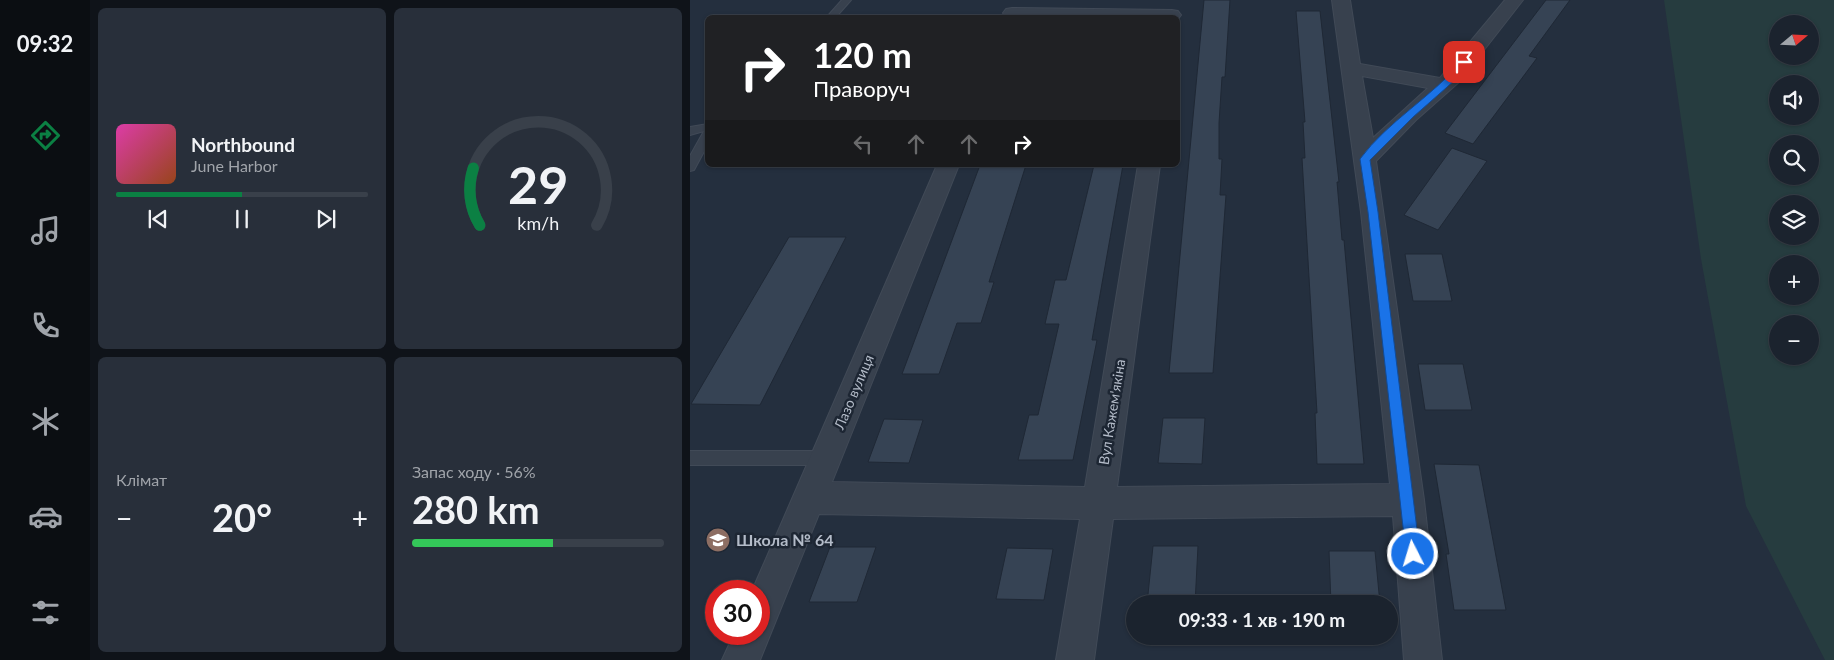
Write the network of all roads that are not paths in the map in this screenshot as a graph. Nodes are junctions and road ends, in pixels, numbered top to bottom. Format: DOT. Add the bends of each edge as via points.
graph roads {
  1 [pos="847,0"];
  2 [pos="1341,0"];
  3 [pos="1514,0"];
  4 [pos="1013,10"];
  5 [pos="1172,11"];
  6 [pos="833,15"];
  7 [pos="1350,68"];
  8 [pos="1444,85"];
  9 [pos="705,128"];
  10 [pos="690,131"];
  11 [pos="705,139"];
  12 [pos="1365,159"];
  13 [pos="690,167"];
  14 [pos="947,167"];
  15 [pos="1149,167"];
  16 [pos="690,458"];
  17 [pos="826,458"];
  18 [pos="808,498"];
  19 [pos="1408,500"];
  20 [pos="1098,503"];
  21 [pos="770,591"];
  22 [pos="748,645"];
  23 [pos="742,660"];
  24 [pos="1075,660"];
  25 [pos="1423,660"];
  1 -- 6 [label="lane"];
  2 -- 7 [label="street"];
  3 -- 8 [label="street"];
  4 -- 5 [label="street"];
  7 -- 8 [label="street"];
  7 -- 12 [label="street"];
  8 -- 12 [label="street"];
  9 -- 10 [label="lane"];
  11 -- 13 [label="lane"];
  12 -- 19 [label="street"];
  14 -- 17 [label="street, Лазо вулиця"];
  15 -- 20 [label="street, Вул Кажем'якіна"];
  16 -- 17 [label="lane"];
  17 -- 18 [label="street, Лазо вулиця"];
  18 -- 20 [label="street"];
  18 -- 21 [label="street, Лазо вулиця"];
  19 -- 20 [label="street"];
  19 -- 25 [label="street"];
  20 -- 24 [label="street, Вул Кажем'якіна"];
  22 -- 23 [label="street"];
}
